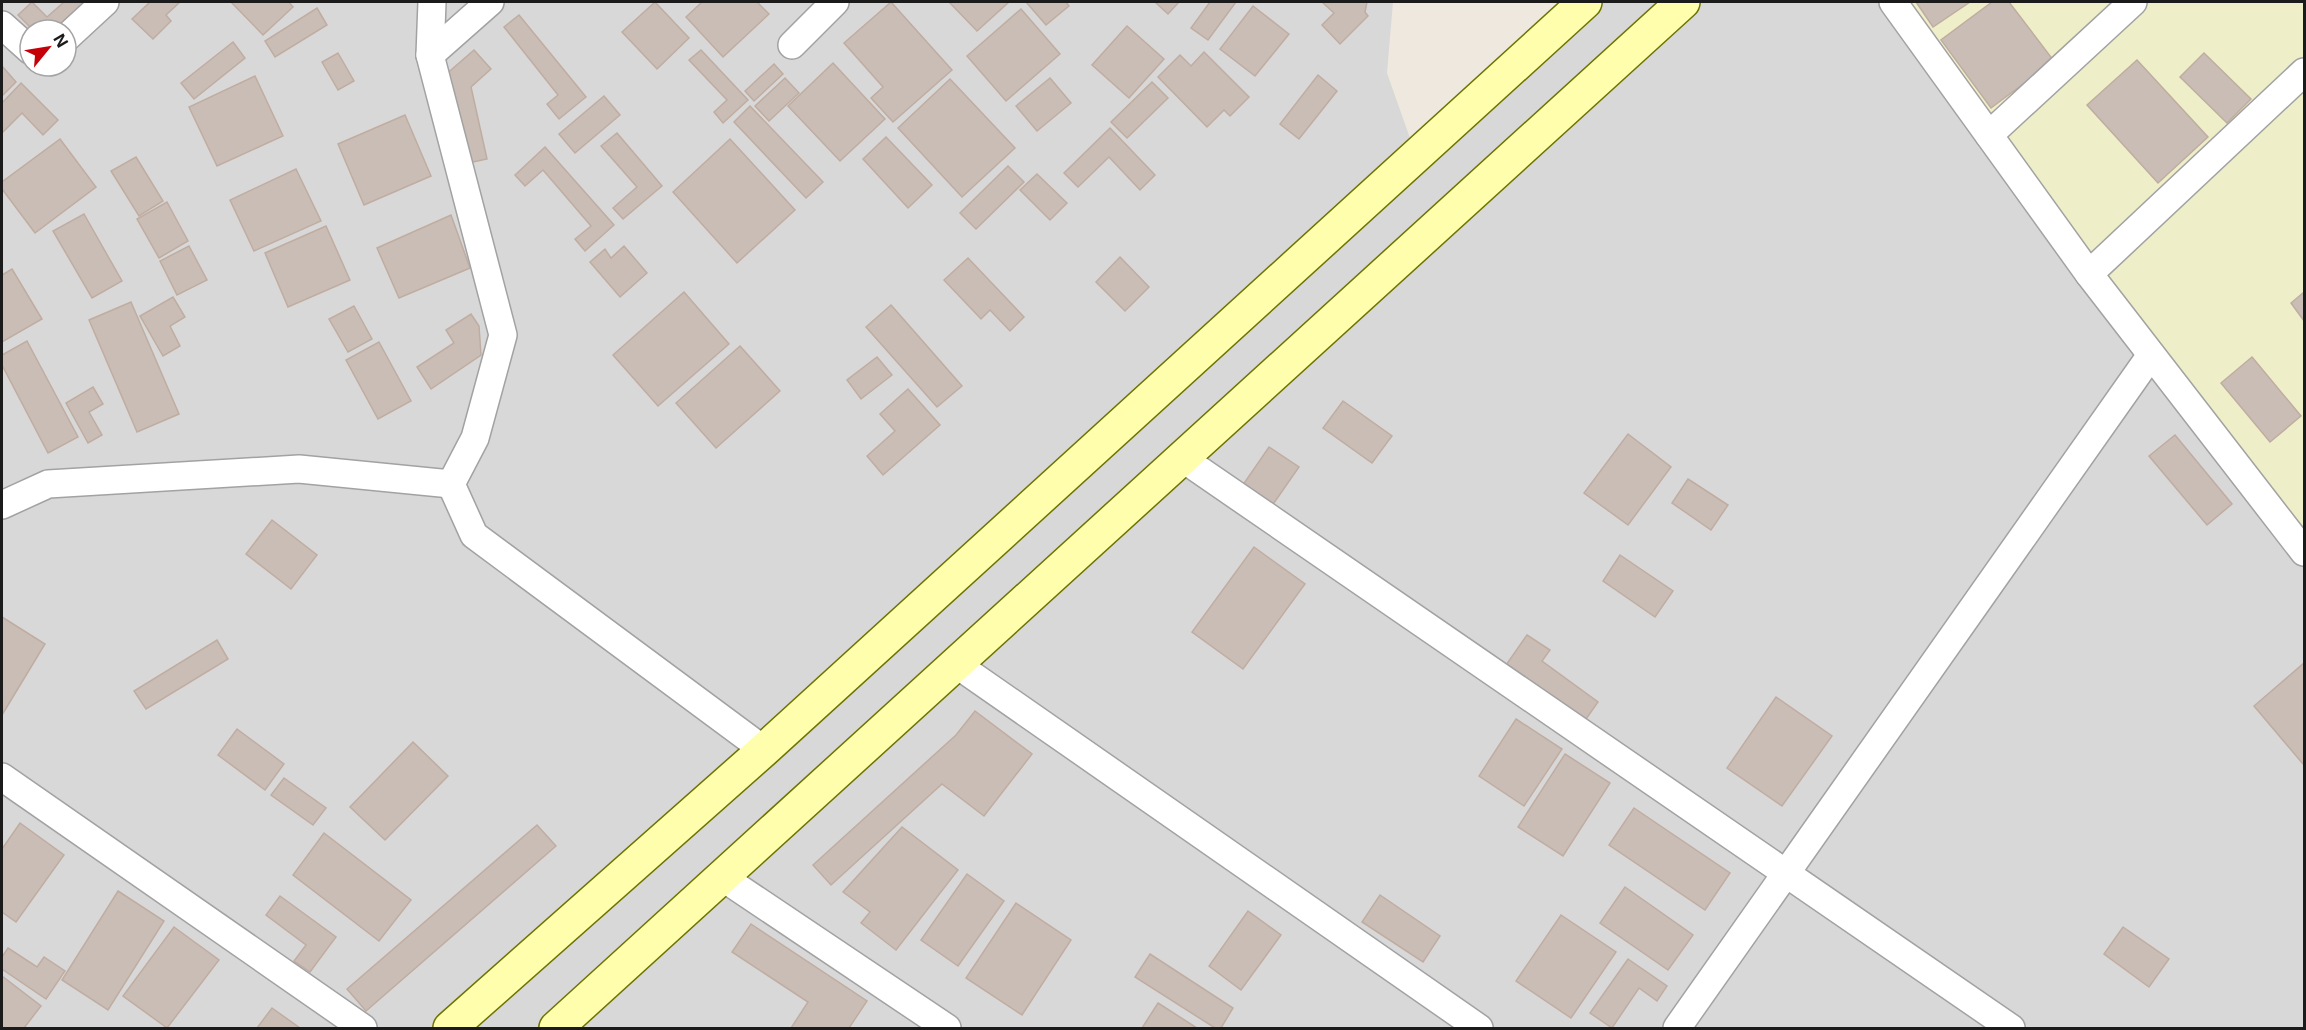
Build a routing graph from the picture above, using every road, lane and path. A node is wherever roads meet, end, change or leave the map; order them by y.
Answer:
1 (105, 2) edge
2 (432, 2) edge
3 (490, 2) edge
4 (836, 2) edge
5 (1585, 2) edge
6 (1683, 2) edge
7 (1893, 2) edge
8 (2133, 2) edge
9 (2, 25) edge
10 (78, 27) edge
11 (18, 39) edge
12 (792, 45) dead end
13 (430, 55) junction
14 (2304, 72) edge
15 (1989, 135) junction
16 (2089, 274) junction
17 (2151, 355) junction
18 (1182, 458) junction
19 (451, 484) junction
20 (2, 504) edge
21 (2300, 538) edge
22 (956, 664) junction
23 (764, 750) junction
24 (2, 777) edge
25 (1788, 874) junction
26 (722, 877) junction
27 (363, 1029) edge
28 (450, 1029) edge
29 (556, 1029) edge
30 (947, 1029) edge
31 (1479, 1029) edge
32 (1677, 1029) edge
33 (2011, 1029) edge

1 - 10 street
2 - 13 street
3 - 13 street
4 - 12 street
5 - 23 street
6 - 18 street
7 - 15 street
8 - 15 street
9 - 11 street
13 - 19 street
14 - 16 street
15 - 16 street
16 - 17 street
17 - 21 street
17 - 25 street
18 - 22 street
18 - 25 street
19 - 20 street
19 - 23 street
22 - 26 street
22 - 31 street
23 - 28 street
24 - 27 street
25 - 32 street
25 - 33 street
26 - 29 street
26 - 30 street

